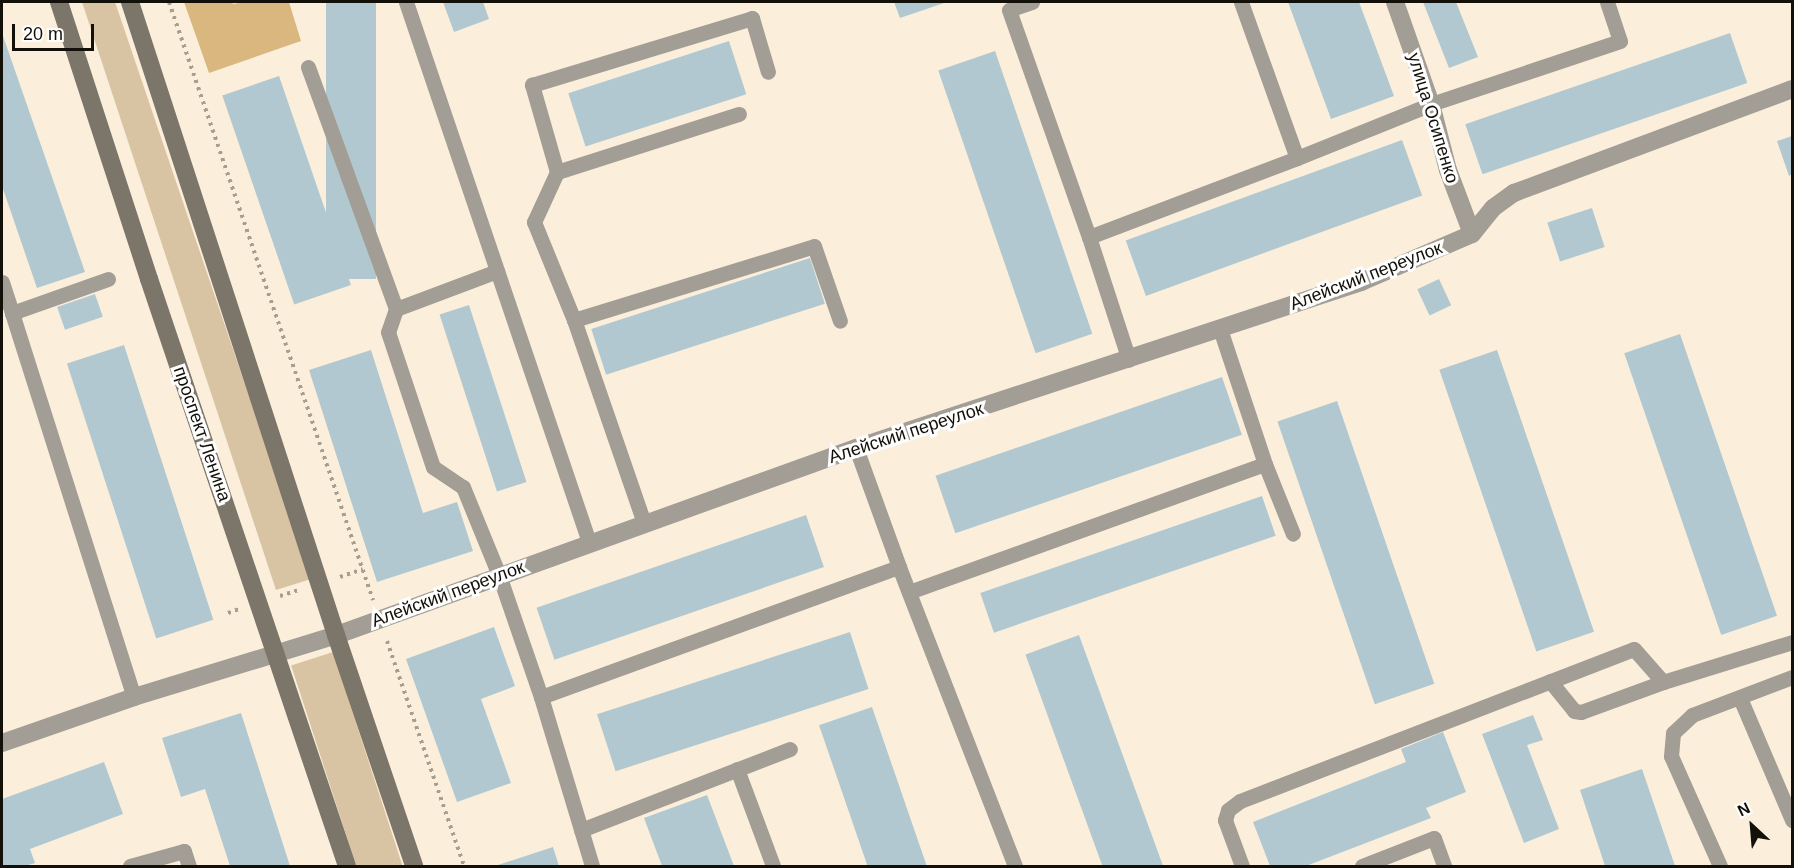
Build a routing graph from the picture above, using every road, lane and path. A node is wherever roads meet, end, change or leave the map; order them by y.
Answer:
1 (59, 2) edge
2 (130, 2) edge
3 (169, 2) edge
4 (406, 2) edge
5 (1032, 2) edge
6 (1241, 2) edge
7 (1395, 2) edge
8 (1607, 2) edge
9 (308, 67) dead end
10 (768, 72) dead end
11 (1792, 89) edge
12 (1431, 104) junction
13 (739, 114) dead end
14 (1297, 158) junction
15 (557, 172) junction
16 (1472, 234) junction
17 (1089, 237) junction
18 (497, 271) junction
19 (108, 279) dead end
20 (2, 282) edge
21 (396, 309) junction
22 (12, 313) junction
23 (574, 320) junction
24 (840, 321) dead end
25 (1220, 329) junction
26 (1129, 360) junction
27 (856, 448) junction
28 (1265, 464) junction
29 (644, 523) junction
30 (1293, 534) dead end
31 (589, 542) junction
32 (899, 567) junction
33 (499, 575) junction
34 (909, 592) junction
35 (380, 619) junction
36 (336, 635) junction
37 (1792, 642) edge
38 (277, 653) junction
39 (1792, 677) edge
40 (1550, 681) junction
41 (1664, 682) junction
42 (134, 697) junction
43 (541, 697) junction
44 (1740, 698) junction
45 (2, 743) edge
46 (790, 749) dead end
47 (737, 769) junction
48 (1792, 820) edge
49 (581, 830) junction
50 (130, 867) edge
51 (189, 867) edge
52 (347, 867) edge
53 (414, 867) edge
54 (464, 867) edge
55 (592, 867) edge
56 (773, 867) edge
57 (1015, 867) edge
58 (1242, 867) edge
59 (1362, 867) edge
60 (1444, 867) edge
61 (1720, 867) edge

1 - 38 main road, проспект Ленина
2 - 36 main road
3 - 35 path
4 - 18 lane
5 - 17 lane
6 - 14 lane
7 - 12 street, улица Осипенко
8 - 12 lane
9 - 21 lane
10 - 15 lane
11 - 16 street, Алейский переулок
12 - 14 lane
12 - 16 street, улица Осипенко
13 - 15 lane
14 - 17 lane
15 - 23 lane
16 - 25 street, Алейский переулок
17 - 26 lane
18 - 21 lane
18 - 31 lane
19 - 22 lane
20 - 22 lane
21 - 33 lane
22 - 42 lane
23 - 24 lane
23 - 29 lane
25 - 26 street, Алейский переулок
25 - 28 lane
26 - 27 street, Алейский переулок
27 - 29 street, Алейский переулок
27 - 32 lane
28 - 30 lane
28 - 34 lane
29 - 31 street, Алейский переулок
31 - 33 street, Алейский переулок
32 - 34 lane
32 - 43 lane
33 - 35 street, Алейский переулок
33 - 43 lane
34 - 57 lane
35 - 36 street, Алейский переулок
35 - 54 path
36 - 38 street, Алейский переулок
36 - 53 main road
37 - 41 lane
38 - 42 street, Алейский переулок
38 - 52 main road, проспект Ленина
39 - 44 lane
40 - 41 lane
40 - 41 lane
40 - 58 lane
42 - 45 street, Алейский переулок
43 - 49 lane
44 - 48 lane
44 - 61 lane
46 - 47 lane
47 - 49 lane
47 - 56 lane
49 - 55 lane
50 - 51 lane
59 - 60 lane

